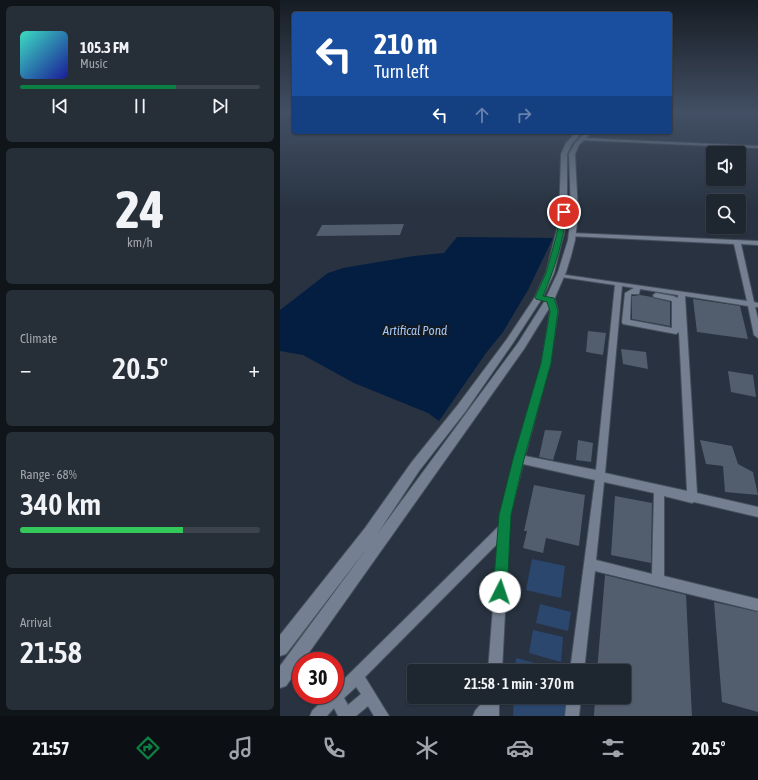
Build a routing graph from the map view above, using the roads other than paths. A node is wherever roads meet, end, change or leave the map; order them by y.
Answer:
1 (573, 145) edge
2 (576, 145) edge
3 (722, 145) edge
4 (758, 147) edge
5 (571, 235) junction
6 (737, 242) junction
7 (758, 243) edge
8 (561, 275) junction
9 (619, 284) junction
10 (637, 289) junction
11 (663, 293) junction
12 (681, 293) junction
13 (539, 297) junction
14 (551, 300) junction
15 (755, 304) edge
16 (758, 335) edge
17 (519, 459) junction
18 (600, 476) junction
19 (659, 490) junction
20 (692, 498) junction
21 (758, 512) edge
22 (504, 528) junction
23 (589, 564) junction
24 (658, 580) junction
25 (758, 604) edge
26 (280, 648) edge
27 (495, 664) edge
28 (578, 664) edge
29 (356, 676) junction
30 (280, 680) edge
31 (344, 689) edge
32 (370, 697) junction
33 (329, 704) edge
34 (340, 704) edge
35 (489, 704) edge
36 (493, 704) edge
37 (573, 704) edge
38 (317, 716) edge
39 (346, 716) edge
40 (382, 716) edge
41 (480, 716) edge
42 (492, 716) edge
43 (572, 716) edge

1 - 13 street
2 - 5 street
3 - 4 street
5 - 6 street
5 - 8 street
6 - 7 street
6 - 15 street
8 - 9 street
8 - 14 street
9 - 10 street
9 - 18 street
10 - 11 street
10 - 11 street
11 - 12 street
12 - 15 street
12 - 20 street
13 - 14 street
13 - 26 street
14 - 17 street
14 - 30 street
15 - 16 street
17 - 18 street
17 - 22 street
18 - 19 street
18 - 23 street
19 - 20 street
19 - 24 street
20 - 21 street
22 - 27 street
22 - 29 street
23 - 24 street
23 - 28 street
24 - 25 street
29 - 31 street
29 - 32 street
32 - 39 street
32 - 40 street
33 - 38 street
34 - 39 street
35 - 41 street
36 - 42 street
37 - 43 street

